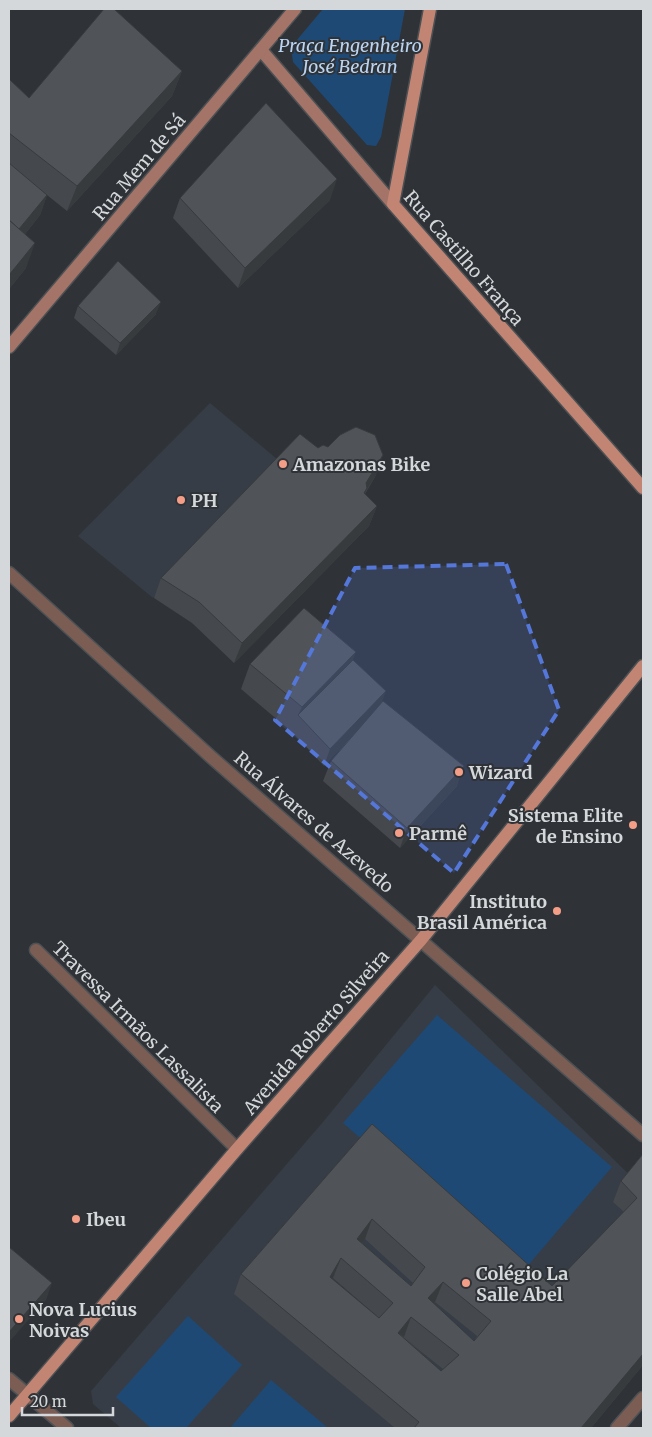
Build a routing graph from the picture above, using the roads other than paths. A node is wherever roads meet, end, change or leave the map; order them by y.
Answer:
1 (296, 9) edge
2 (430, 9) edge
3 (261, 50) junction
4 (393, 204) junction
5 (9, 347) edge
6 (643, 488) edge
7 (9, 573) edge
8 (643, 666) edge
9 (421, 940) junction
10 (36, 950) dead end
11 (643, 1136) edge
12 (237, 1149) junction
13 (9, 1379) edge
14 (26, 1396) junction
15 (643, 1398) edge
16 (9, 1416) edge
17 (67, 1428) edge
18 (617, 1428) edge

1 - 3 main road, Rua Mem de Sá
2 - 4 main road
3 - 4 main road, Rua Castilho França
3 - 5 main road, Rua Mem de Sá
4 - 6 main road, Rua Castilho França
7 - 9 street, Rua Álvares de Azevedo
8 - 9 main road, Avenida Roberto Silveira
9 - 11 street, Rua Álvares de Azevedo
9 - 12 main road, Avenida Roberto Silveira
10 - 12 street, Travessa Irmãos Lassalista
12 - 14 main road, Avenida Roberto Silveira
13 - 14 street
14 - 16 main road, Avenida Roberto Silveira
14 - 17 street
15 - 18 street

